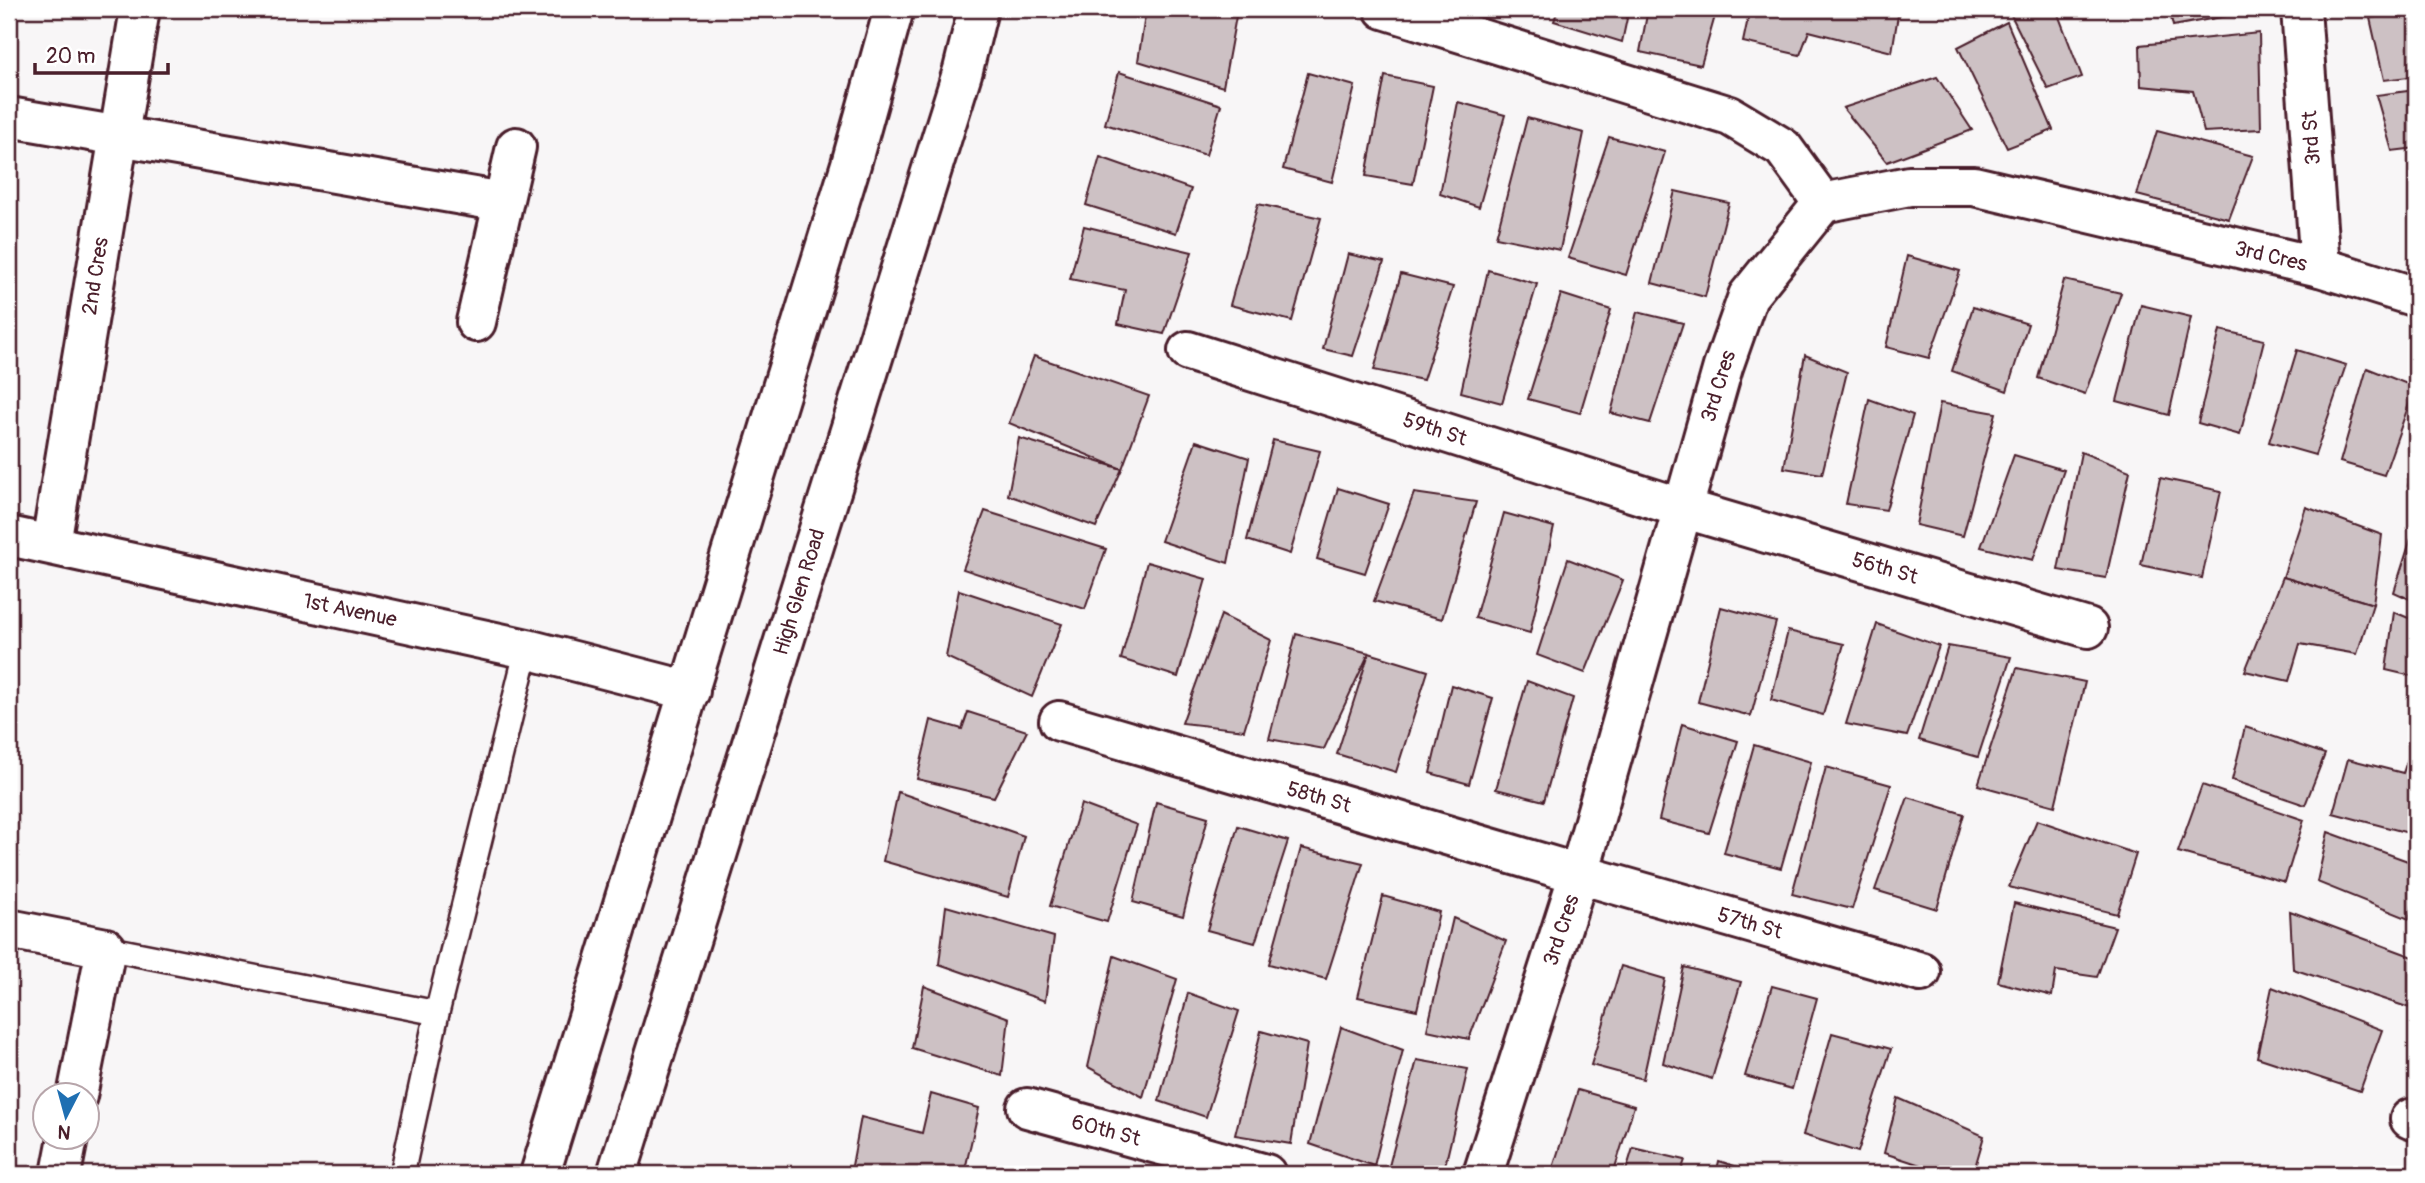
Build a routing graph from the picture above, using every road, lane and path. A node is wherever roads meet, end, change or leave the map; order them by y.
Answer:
1 (141, 9) edge
2 (894, 9) edge
3 (978, 9) edge
4 (1384, 9) edge
5 (2301, 9) edge
6 (9, 117) edge
7 (118, 136) junction
8 (516, 147) dead end
9 (503, 202) junction
10 (1823, 203) junction
11 (2320, 267) junction
12 (2416, 298) edge
13 (476, 322) dead end
14 (1188, 351) dead end
15 (1682, 508) junction
16 (9, 536) edge
17 (51, 544) junction
18 (2088, 628) dead end
19 (527, 649) junction
20 (690, 691) junction
21 (1059, 721) dead end
22 (1579, 874) junction
23 (9, 929) edge
24 (106, 947) junction
25 (1921, 972) dead end
26 (437, 1013) junction
27 (80, 1082) edge
28 (1027, 1108) dead end
29 (65, 1152) edge
30 (61, 1174) edge
31 (402, 1174) edge
32 (540, 1174) edge
33 (617, 1174) edge
34 (1265, 1174) edge
35 (1483, 1174) edge

1 - 7 street, 2nd Cres
2 - 20 street
3 - 33 street, High Glen Road
4 - 10 street
5 - 11 street, 3rd St
6 - 7 street
7 - 9 street
7 - 17 street, 2nd Cres
8 - 9 street
9 - 13 street
10 - 11 street, 3rd Cres
10 - 15 street, 3rd Cres
11 - 12 street, 3rd Cres
14 - 15 street, 59th St
15 - 18 street, 56th St
15 - 22 street, 3rd Cres
16 - 17 street, 1st Avenue
17 - 19 street, 1st Avenue
19 - 20 street, 1st Avenue
19 - 26 lane
20 - 32 street
21 - 22 street, 58th St
22 - 25 street, 57th St
22 - 35 street, 3rd Cres
23 - 24 street
24 - 26 lane
24 - 27 street
26 - 31 lane
28 - 34 street, 60th St
29 - 30 street

